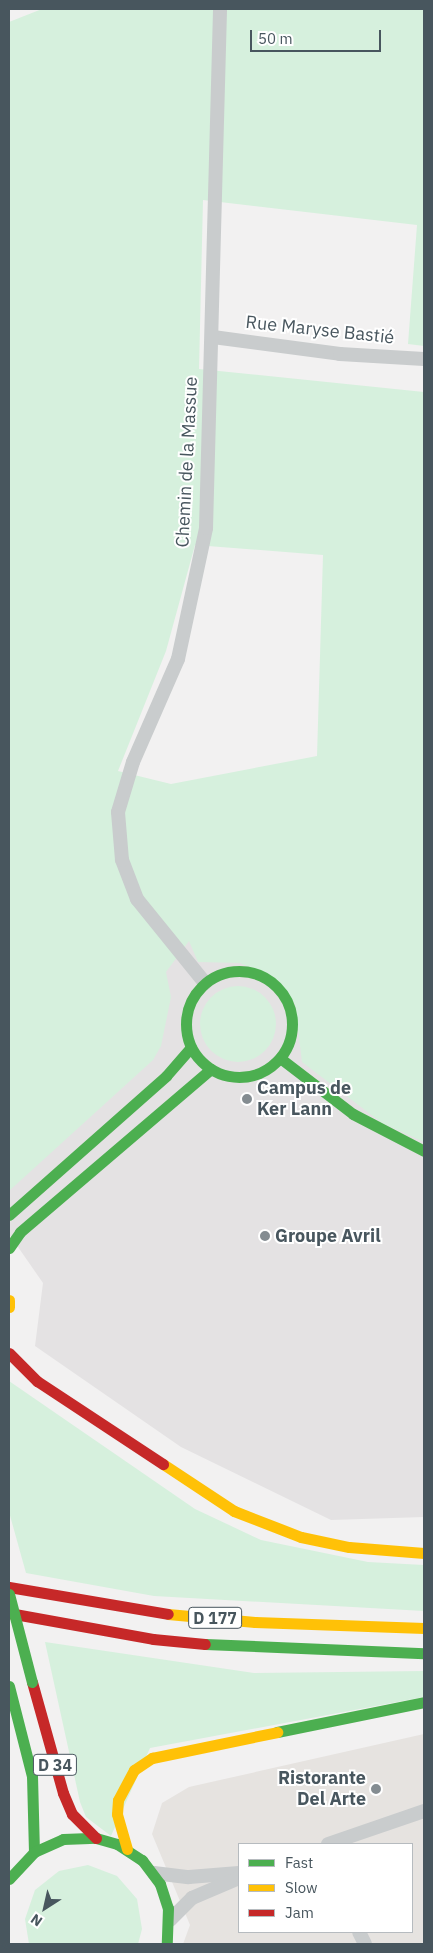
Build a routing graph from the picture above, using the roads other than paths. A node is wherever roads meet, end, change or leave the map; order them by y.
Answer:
1 (220, 9) edge
2 (213, 337) junction
3 (424, 359) edge
4 (205, 983) junction
5 (192, 1047) junction
6 (280, 1058) junction
7 (211, 1069) junction
8 (424, 1151) edge
9 (9, 1215) edge
10 (9, 1248) edge
11 (9, 1300) edge
12 (9, 1307) edge
13 (9, 1352) edge
14 (424, 1553) edge
15 (9, 1587) edge
16 (9, 1594) edge
17 (9, 1614) edge
18 (424, 1628) edge
19 (424, 1653) edge
20 (9, 1686) edge
21 (424, 1702) edge
22 (424, 1811) edge
23 (96, 1838) junction
24 (334, 1843) edge
25 (127, 1849) junction
26 (34, 1852) junction
27 (154, 1873) junction
28 (238, 1873) edge
29 (238, 1878) edge
30 (9, 1879) edge
31 (170, 1920) junction
32 (360, 1933) edge
33 (167, 1944) edge
34 (366, 1944) edge

1 - 2 street, Chemin de la Massue
2 - 3 street, Rue Maryse Bastié
2 - 4 street, Chemin de la Massue
4 - 5 main road
4 - 6 main road
5 - 7 main road
5 - 9 main road
6 - 7 main road
6 - 8 main road
7 - 10 main road
11 - 12 main road
13 - 14 main road
15 - 18 main road, D 177
16 - 23 main road, D 34, bridge
17 - 19 main road, D 177
20 - 26 main road, D 34
21 - 25 main road
22 - 24 street
23 - 25 main road
23 - 26 main road
25 - 27 main road
26 - 30 main road
27 - 28 street
27 - 31 main road
29 - 31 street
31 - 33 main road
32 - 34 street

